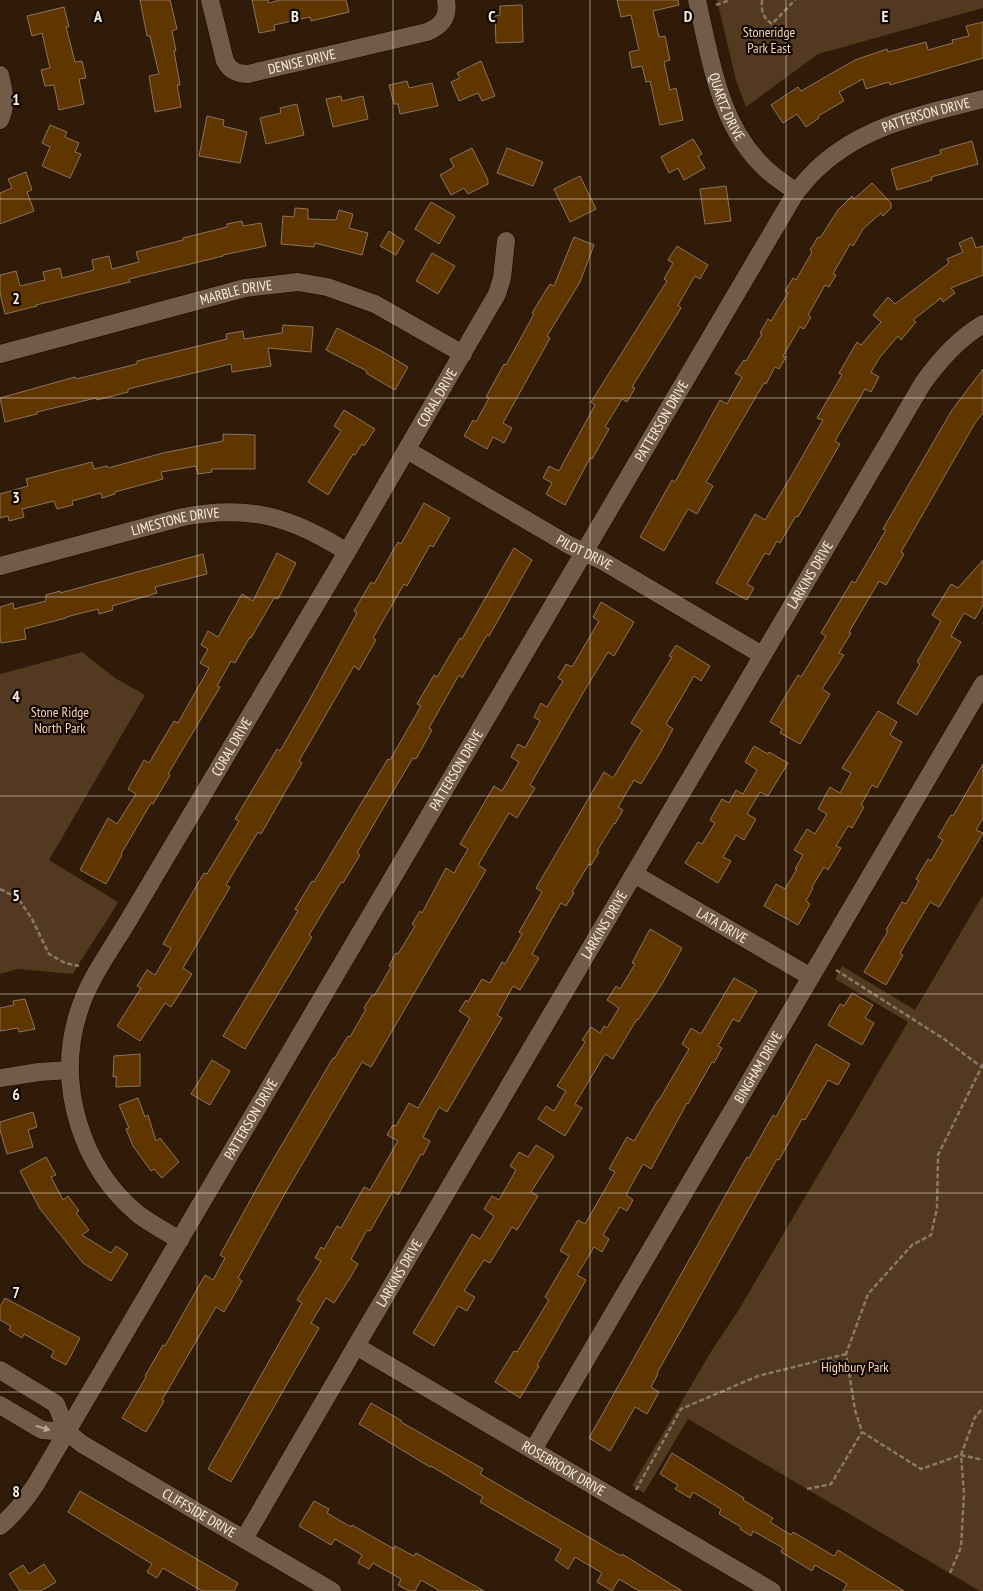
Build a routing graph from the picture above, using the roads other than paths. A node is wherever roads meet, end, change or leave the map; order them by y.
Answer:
1 (210, 0) edge
2 (446, 0) edge
3 (697, 0) edge
4 (0, 75) edge
5 (983, 99) edge
6 (0, 120) edge
7 (796, 192) junction
8 (506, 241) dead end
9 (983, 324) edge
10 (0, 354) edge
11 (463, 354) junction
12 (406, 450) junction
13 (347, 552) junction
14 (585, 552) junction
15 (0, 566) edge
16 (762, 655) junction
17 (983, 684) edge
18 (634, 874) junction
19 (811, 977) junction
20 (70, 1070) junction
21 (0, 1078) edge
22 (180, 1240) junction
23 (356, 1346) junction
24 (0, 1370) edge
25 (0, 1405) edge
26 (67, 1432) junction
27 (533, 1450) junction
28 (0, 1526) edge
29 (244, 1539) junction
30 (332, 1591) edge
31 (772, 1591) edge

1 - 2 street, DENISE DRIVE
3 - 7 street, QUARTZ DRIVE
4 - 6 street
5 - 7 street, PATTERSON DRIVE
7 - 14 street, PATTERSON DRIVE
8 - 11 street, CORAL DRIVE
9 - 16 street, LARKINS DRIVE
10 - 11 street, MARBLE DRIVE
11 - 12 street, CORAL DRIVE
12 - 13 street, CORAL DRIVE
12 - 14 street, PILOT DRIVE
13 - 15 street, LIMESTONE DRIVE
13 - 20 street, CORAL DRIVE
14 - 16 street, PILOT DRIVE
14 - 22 street, PATTERSON DRIVE
16 - 18 street, LARKINS DRIVE
17 - 19 street, BINGHAM DRIVE
18 - 19 street, LATA DRIVE
18 - 23 street, LARKINS DRIVE
19 - 27 street, BINGHAM DRIVE
20 - 21 street
20 - 22 street, CORAL DRIVE
22 - 26 street, PATTERSON DRIVE
23 - 27 street, ROSEBROOK DRIVE
23 - 29 street, LARKINS DRIVE
24 - 26 street
25 -> 26 street
26 - 28 street, PATTERSON DRIVE
26 - 29 street, CLIFFSIDE DRIVE
27 - 31 street, ROSEBROOK DRIVE
29 - 30 street, CLIFFSIDE DRIVE

